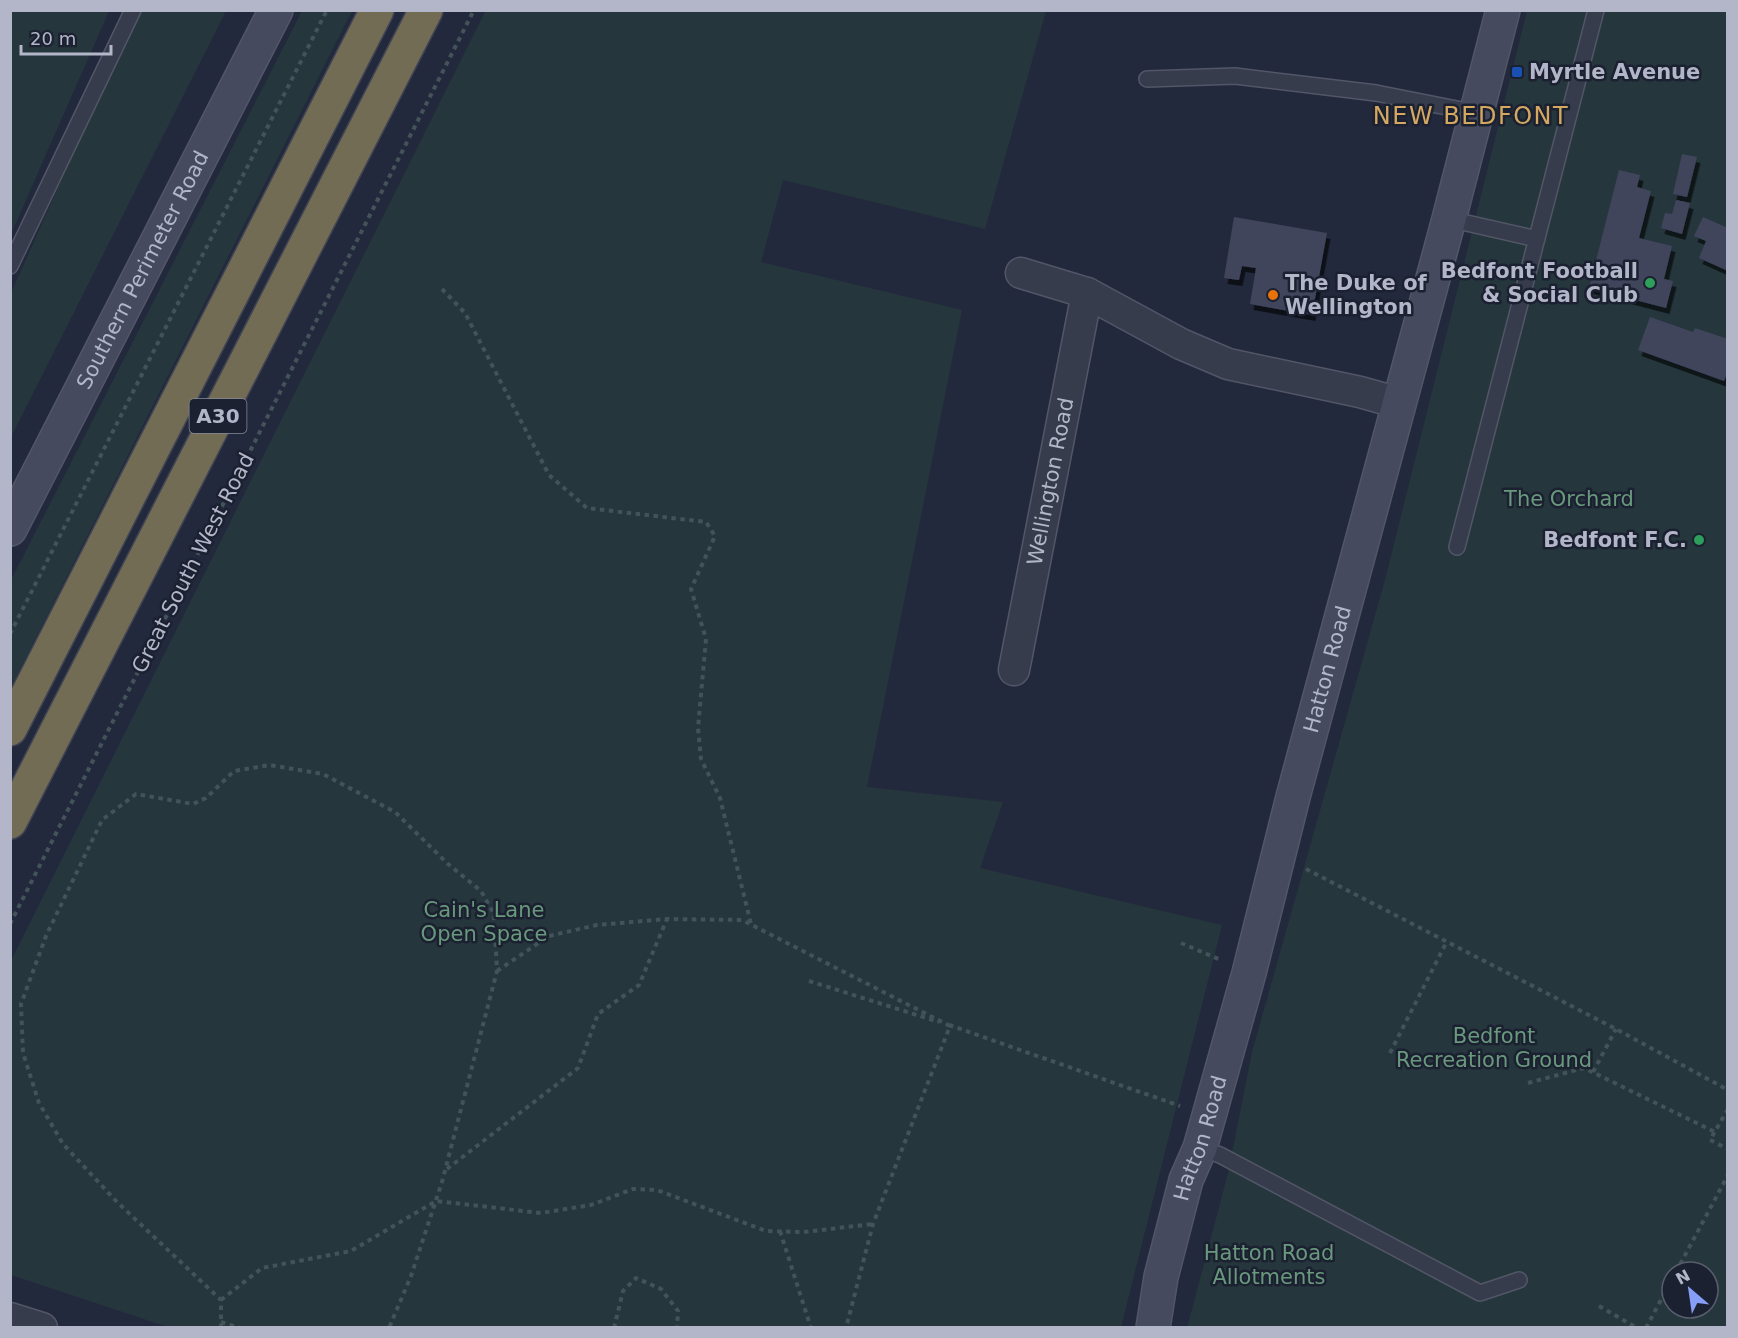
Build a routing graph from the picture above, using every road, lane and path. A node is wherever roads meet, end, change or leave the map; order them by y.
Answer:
1 (133, 10) edge
2 (276, 10) edge
3 (327, 10) edge
4 (377, 10) edge
5 (426, 10) edge
6 (474, 10) edge
7 (1503, 10) edge
8 (1596, 10) edge
9 (1147, 79) dead end
10 (1477, 113) junction
11 (1449, 219) junction
12 (1537, 239) junction
13 (10, 266) edge
14 (1021, 273) dead end
15 (441, 289) dead end
16 (1087, 293) junction
17 (1399, 404) junction
18 (10, 529) edge
19 (1457, 547) dead end
20 (10, 634) edge
21 (1014, 670) dead end
22 (10, 729) edge
23 (10, 822) edge
24 (1278, 856) junction
25 (668, 919) junction
26 (10, 924) edge
27 (751, 925) junction
28 (1181, 943) dead end
29 (1446, 943) junction
30 (497, 971) junction
31 (1249, 973) junction
32 (808, 981) dead end
33 (950, 1026) junction
34 (1616, 1029) junction
35 (1390, 1053) dead end
36 (1593, 1072) junction
37 (1528, 1083) dead end
38 (1728, 1090) edge
39 (1728, 1109) edge
40 (1209, 1116) junction
41 (1714, 1132) junction
42 (1200, 1148) junction
43 (1728, 1149) edge
44 (446, 1169) junction
45 (1728, 1175) edge
46 (436, 1202) junction
47 (873, 1224) junction
48 (780, 1231) junction
49 (1682, 1260) edge
50 (1519, 1280) dead end
51 (221, 1300) junction
52 (1660, 1302) edge
53 (1599, 1306) dead end
54 (10, 1318) edge
55 (221, 1325) edge
56 (1153, 1327) edge
57 (42, 1328) edge
58 (240, 1328) edge
59 (388, 1328) edge
60 (614, 1328) edge
61 (677, 1328) edge
62 (811, 1328) edge
63 (846, 1328) edge
64 (1637, 1328) edge
65 (1646, 1328) edge

1 - 13 lane
2 - 18 street, Southern Perimeter Road
3 - 20 path
4 - 22 highway, A30
5 - 23 highway, A30
6 - 26 path, Great South West Road
7 - 10 street, Hatton Road
8 - 12 lane
9 - 10 lane
10 - 11 street, Hatton Road
11 - 12 lane
11 - 17 street, Hatton Road
12 - 19 lane
14 - 16 street
15 - 27 path
16 - 17 street
16 - 21 street, Wellington Road
17 - 24 street, Hatton Road
24 - 29 path
24 - 31 street, Hatton Road
25 - 27 path
25 - 30 path
25 - 44 path
27 - 33 path
28 - 31 path
29 - 34 path
29 - 35 path
30 - 44 path
30 - 51 path
31 - 40 street, Hatton Road
32 - 33 path
33 - 40 path
33 - 47 path
34 - 36 path
34 - 38 path
36 - 37 path
36 - 41 path
39 - 41 path
40 - 42 street, Hatton Road
41 - 43 path
42 - 50 lane
42 - 56 street, Hatton Road
44 - 46 path
45 - 49 path
46 - 48 path
46 - 51 path
46 - 59 path
47 - 48 path
47 - 63 path
48 - 62 path
51 - 55 path
52 - 65 path
53 - 64 path
54 - 57 street
55 - 58 path
60 - 61 path

